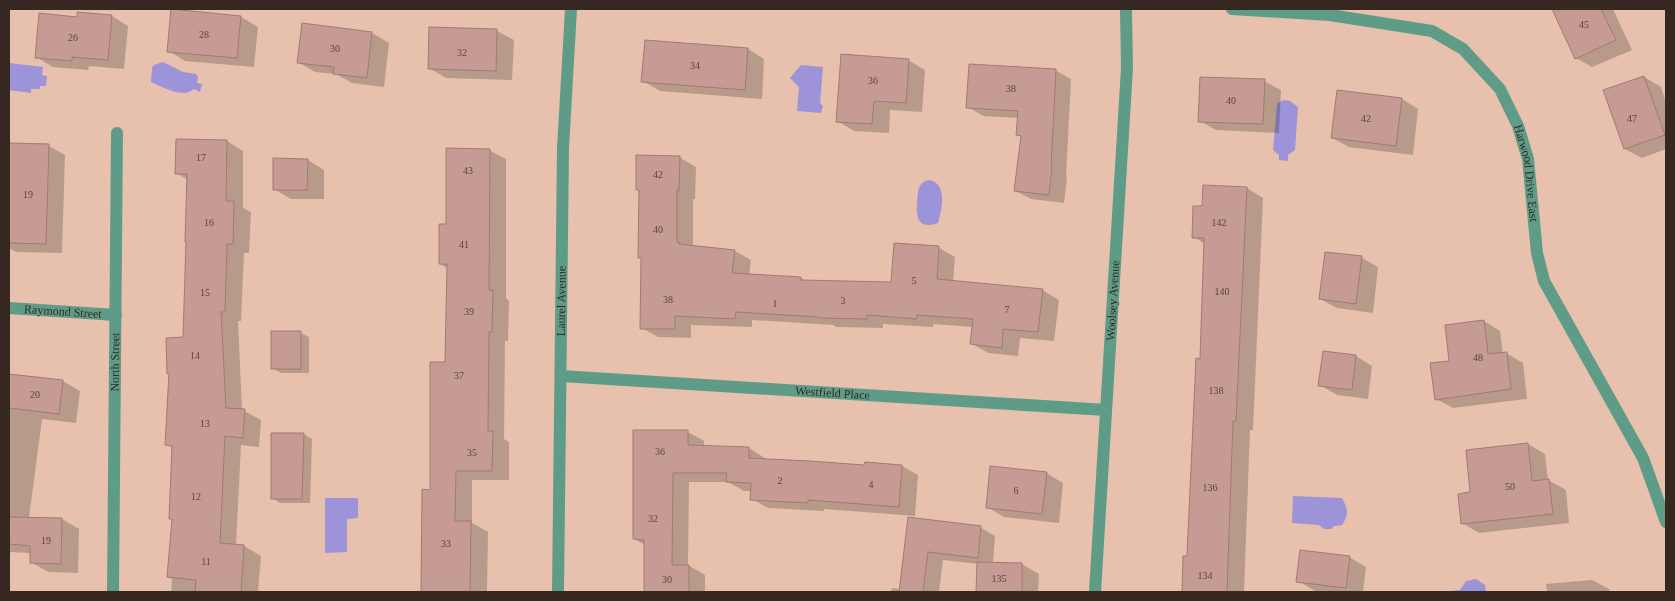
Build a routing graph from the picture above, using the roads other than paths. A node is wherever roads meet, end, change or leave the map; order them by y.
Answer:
1 (571, 9) edge
2 (1126, 9) edge
3 (1232, 9) edge
4 (117, 133) dead end
5 (9, 308) edge
6 (116, 315) junction
7 (561, 376) junction
8 (1106, 410) junction
9 (1666, 522) edge
10 (113, 592) edge
11 (558, 592) edge
12 (1095, 592) edge

1 - 7 street, Laurel Avenue
2 - 8 street, Woolsey Avenue
3 - 9 street, Harwood Drive East
4 - 6 street, North Street
5 - 6 street, Raymond Street
6 - 10 street, North Street
7 - 8 street, Westfield Place
7 - 11 street, Laurel Avenue
8 - 12 street, Woolsey Avenue

